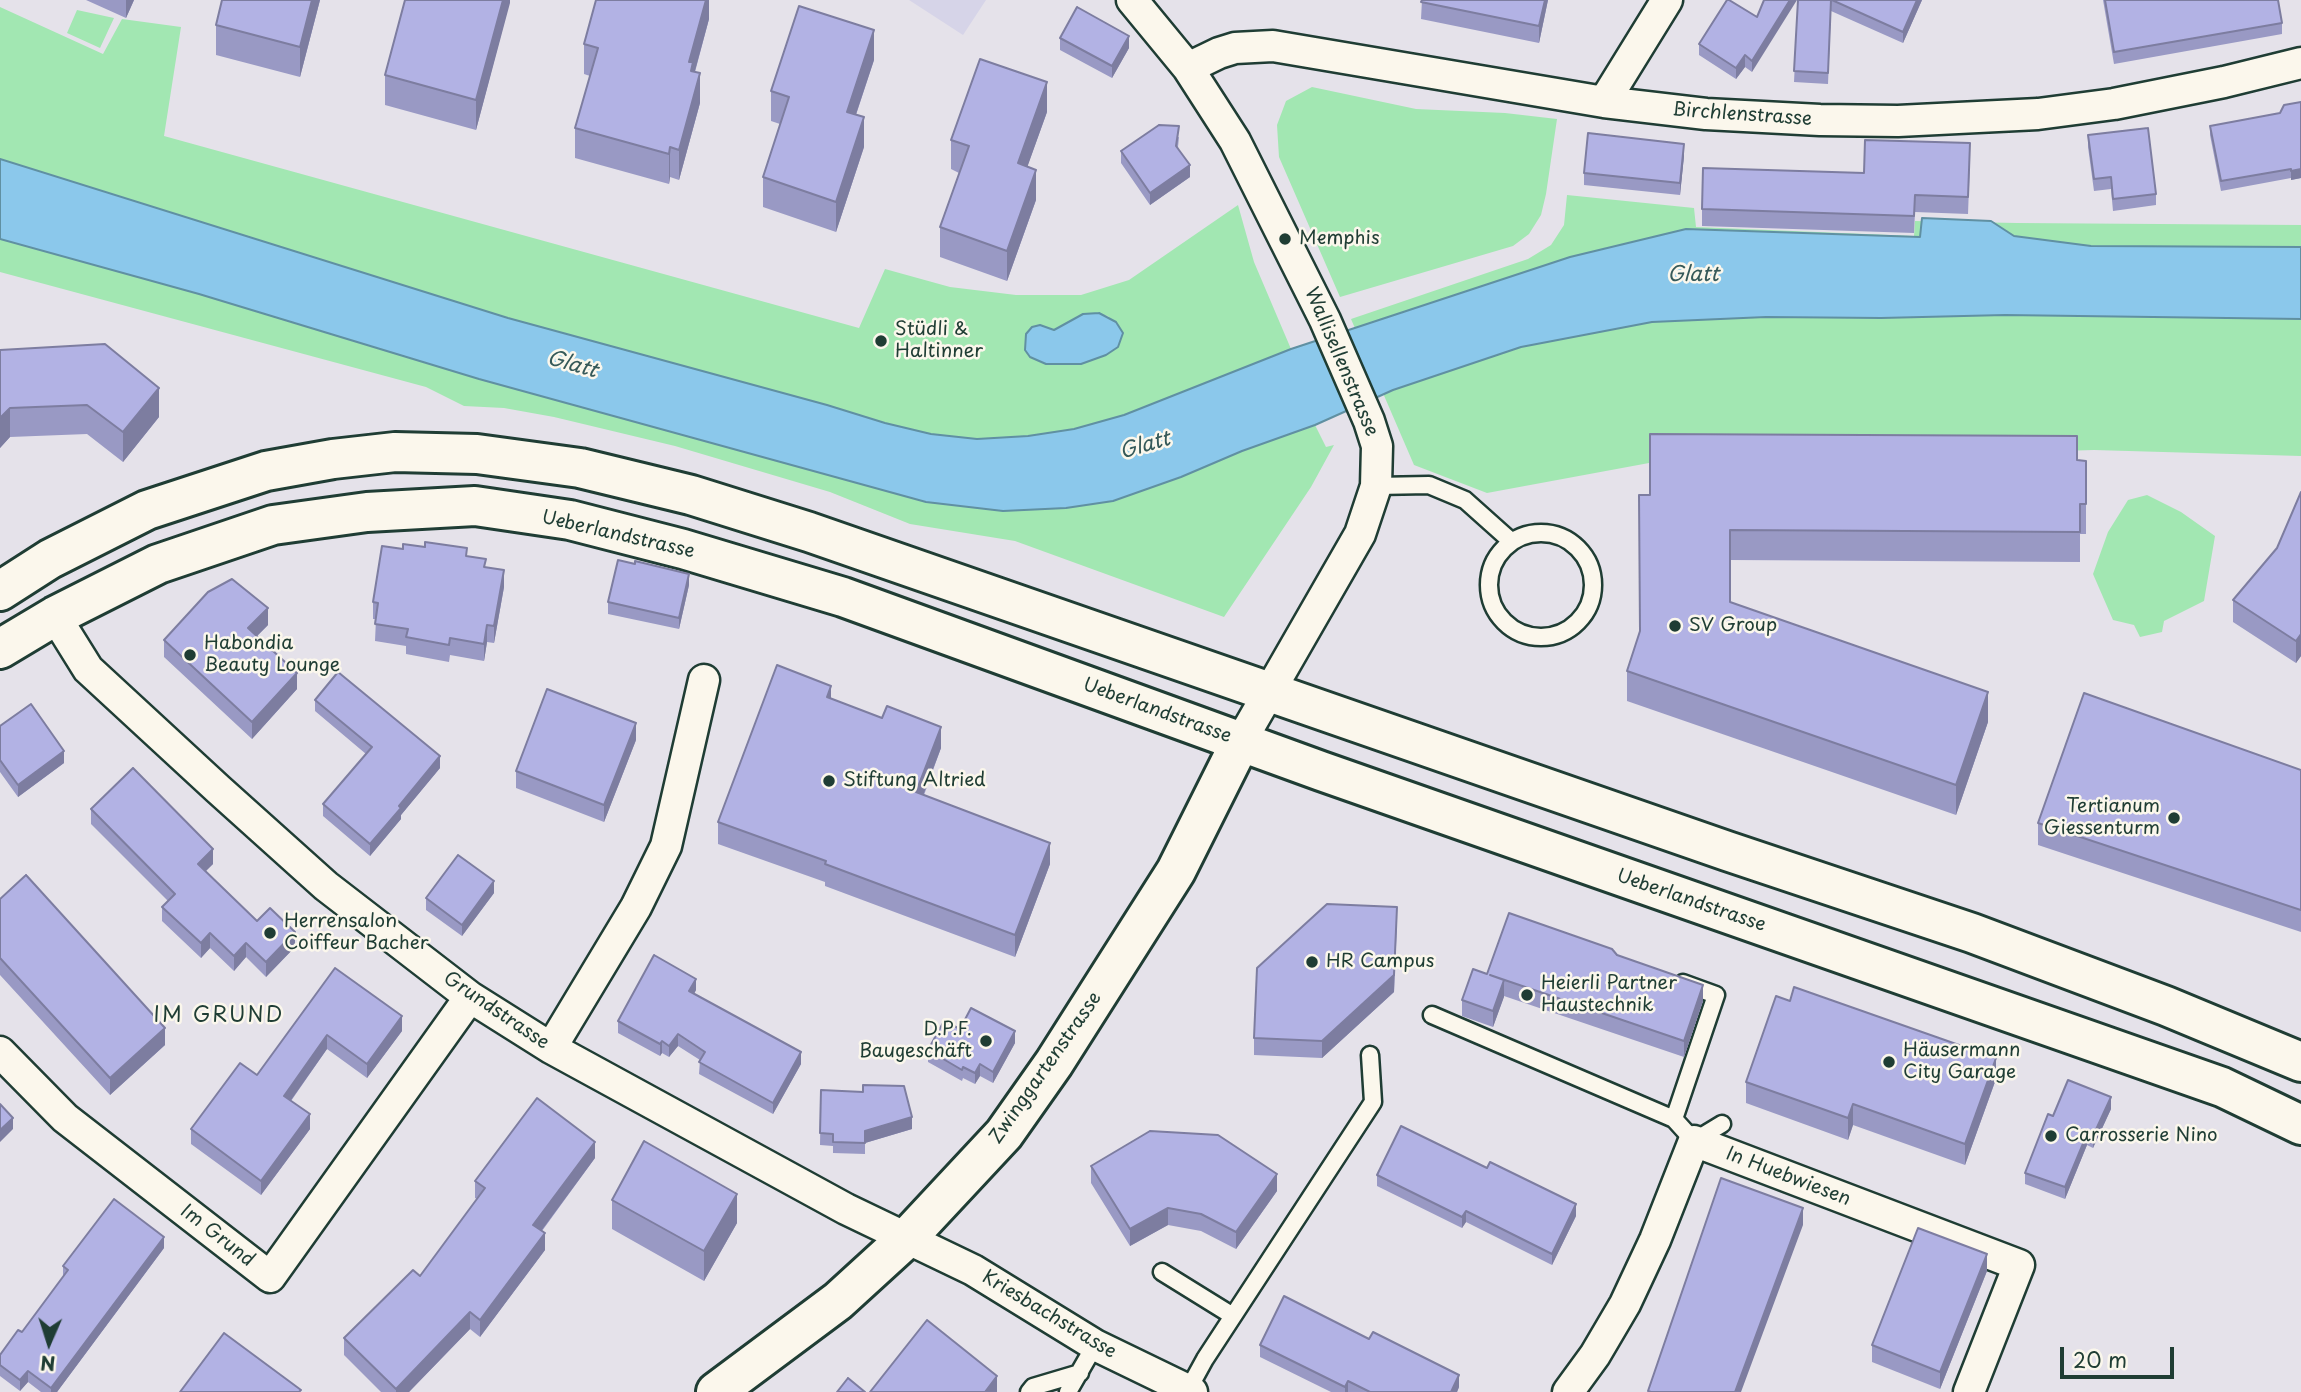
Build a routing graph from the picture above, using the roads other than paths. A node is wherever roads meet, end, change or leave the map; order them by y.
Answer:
1 (1132, 0) edge
2 (1667, 0) edge
3 (2301, 63) edge
4 (1188, 68) junction
5 (1604, 102) junction
6 (1376, 486) junction
7 (1512, 542) junction
8 (0, 591) edge
9 (55, 616) junction
10 (0, 649) edge
11 (704, 680) dead end
12 (1269, 692) junction
13 (1241, 741) junction
14 (1669, 978) edge
15 (470, 997) junction
16 (1432, 1015) dead end
17 (551, 1048) junction
18 (0, 1052) edge
19 (1370, 1055) dead end
20 (2301, 1062) edge
21 (1674, 1119) junction
22 (1722, 1124) dead end
23 (2301, 1125) edge
24 (1694, 1141) junction
25 (906, 1238) junction
26 (1162, 1272) dead end
27 (1233, 1316) junction
28 (1095, 1345) junction
29 (1080, 1373) junction
30 (1179, 1389) edge
31 (716, 1392) edge
32 (1029, 1392) edge
33 (1068, 1392) edge
34 (1568, 1392) edge
35 (1969, 1392) edge

1 - 4 street, Wallisellenstrasse
2 - 5 street
3 - 5 street, Birchlenstrasse
4 - 5 street, Birchlenstrasse
4 - 6 street, Wallisellenstrasse
6 - 7 lane
6 - 12 street, Wallisellenstrasse
7 - 7 lane
8 - 12 main road
9 - 10 main road, Ueberlandstrasse
9 - 13 main road, Ueberlandstrasse
9 - 15 street, Grundstrasse
11 - 17 street
12 - 13 street, Wallisellenstrasse
12 - 20 main road
13 - 23 main road, Ueberlandstrasse
13 - 25 main road, Zwinggartenstrasse
14 - 21 lane
15 - 17 street, Grundstrasse
15 - 18 street, Im Grund
16 - 21 lane
17 - 25 street, Grundstrasse
19 - 27 lane
21 - 24 lane
22 - 24 lane
24 - 34 street
24 - 35 street, In Huebwiesen
25 - 28 street, Kriesbachstrasse
25 - 31 main road, Zwinggartenstrasse
26 - 27 lane
27 - 30 lane
28 - 29 lane
28 - 30 street, Kriesbachstrasse
29 - 32 lane
29 - 33 lane

